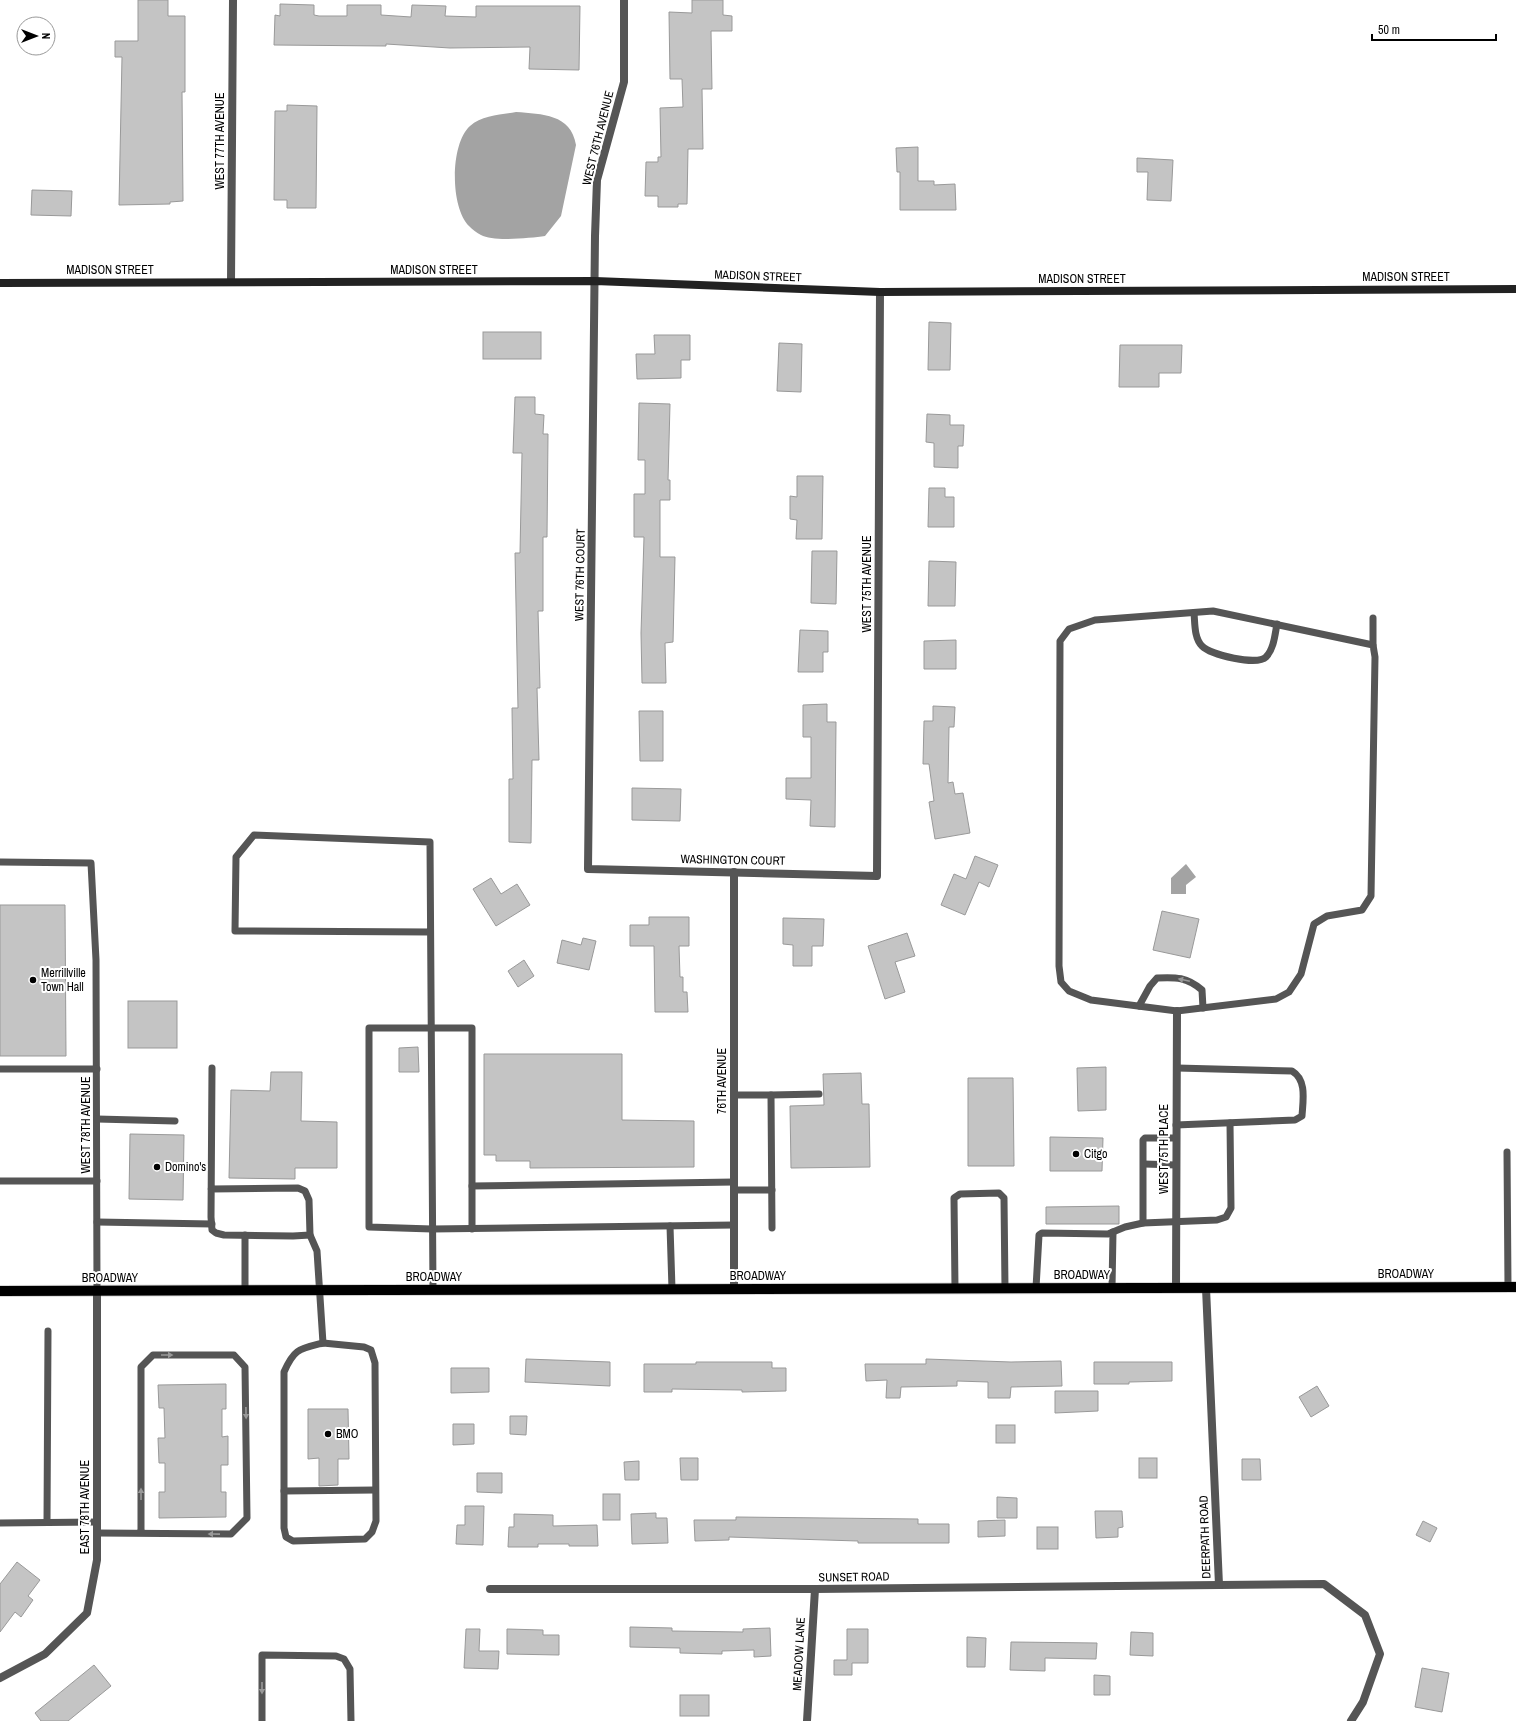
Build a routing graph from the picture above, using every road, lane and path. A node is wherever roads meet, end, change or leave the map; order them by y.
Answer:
1 (233, 0) edge
2 (624, 0) edge
3 (595, 281) junction
4 (231, 282) junction
5 (0, 283) edge
6 (1516, 289) edge
7 (880, 292) junction
8 (1194, 613) junction
9 (1373, 618) dead end
10 (1277, 624) junction
11 (1373, 645) junction
12 (0, 862) edge
13 (588, 869) joint
14 (734, 872) junction
15 (878, 876) joint
16 (430, 932) junction
17 (1139, 1006) junction
18 (1203, 1008) junction
19 (1177, 1011) junction
20 (431, 1027) junction
21 (212, 1068) dead end
22 (1177, 1068) junction
23 (0, 1069) edge
24 (97, 1069) junction
25 (819, 1094) dead end
26 (734, 1095) junction
27 (771, 1095) junction
28 (97, 1119) junction
29 (175, 1121) dead end
30 (1230, 1123) junction
31 (1176, 1125) junction
32 (1176, 1138) junction
33 (1507, 1152) dead end
34 (1144, 1164) junction
35 (1176, 1165) junction
36 (0, 1181) edge
37 (97, 1181) junction
38 (472, 1186) junction
39 (734, 1186) junction
40 (211, 1189) junction
41 (772, 1190) junction
42 (1176, 1220) junction
43 (97, 1222) junction
44 (1143, 1223) junction
45 (212, 1224) junction
46 (734, 1225) junction
47 (670, 1226) junction
48 (772, 1228) dead end
49 (432, 1229) junction
50 (472, 1229) junction
51 (1113, 1232) junction
52 (245, 1235) junction
53 (310, 1235) junction
54 (1512, 1287) edge
55 (956, 1288) junction
56 (1005, 1288) junction
57 (1036, 1288) junction
58 (1112, 1288) junction
59 (1176, 1288) junction
60 (1206, 1288) junction
61 (672, 1289) junction
62 (734, 1289) junction
63 (319, 1290) junction
64 (433, 1290) junction
65 (0, 1291) edge
66 (97, 1291) junction
67 (245, 1291) junction
68 (48, 1331) dead end
69 (323, 1343) junction
70 (375, 1490) junction
71 (284, 1491) junction
72 (47, 1522) junction
73 (97, 1522) junction
74 (0, 1523) edge
75 (97, 1533) junction
76 (141, 1533) junction
77 (1219, 1585) junction
78 (490, 1589) dead end
79 (815, 1589) junction
80 (0, 1678) edge
81 (262, 1721) edge
82 (352, 1721) edge
83 (807, 1721) edge
84 (1351, 1721) edge

1 - 4 street, WEST 77TH AVENUE
2 - 3 street, WEST 76TH AVENUE
3 - 4 street, MADISON STREET
3 - 7 street, MADISON STREET
3 - 13 street, WEST 76TH COURT
4 - 5 street, MADISON STREET
6 - 7 street, MADISON STREET
7 - 15 street, WEST 75TH AVENUE
8 - 10 lane
8 - 10 lane
8 - 17 lane
9 - 11 lane
10 - 11 lane
11 - 18 lane
12 - 24 lane, WEST 78TH AVENUE
13 - 14 street, WASHINGTON COURT
14 - 15 street, WASHINGTON COURT
14 - 26 street, 76TH AVENUE
16 - 16 lane
16 - 20 lane
18 -> 17 lane
17 - 19 lane
18 - 19 lane
19 - 22 street, WEST 75TH PLACE
20 - 38 lane
20 - 49 lane
20 - 49 lane
21 - 40 lane
22 - 30 lane
22 - 31 street, WEST 75TH PLACE
23 - 24 lane
24 - 28 lane, WEST 78TH AVENUE
25 - 27 lane
26 - 27 lane
26 - 39 street, 76TH AVENUE
27 - 41 lane
28 - 29 lane
28 - 37 lane, WEST 78TH AVENUE
30 - 31 lane
30 - 42 lane
31 - 32 street, WEST 75TH PLACE
32 - 34 lane
32 - 35 street, WEST 75TH PLACE
33 - 54 lane
34 - 35 lane
34 - 44 lane
35 - 42 street, WEST 75TH PLACE
36 - 37 lane
37 - 43 lane, WEST 78TH AVENUE
38 - 39 lane
38 - 50 lane
39 - 41 lane
39 - 46 street, 76TH AVENUE
40 - 45 lane
40 - 53 lane
41 - 48 lane
42 - 44 lane
42 - 59 street, WEST 75TH PLACE
43 - 45 lane
43 - 66 lane, WEST 78TH AVENUE
44 - 51 lane
45 - 52 lane
46 - 47 lane
46 - 62 street, 76TH AVENUE
47 - 50 lane
47 - 61 lane
49 - 50 lane
49 - 64 lane
51 - 57 lane
51 - 58 lane
52 - 53 lane
52 - 67 lane
53 - 63 lane
54 - 60 main road, BROADWAY
55 - 56 main road, BROADWAY
55 - 56 lane
55 - 62 main road, BROADWAY
56 - 57 main road, BROADWAY
57 - 58 main road, BROADWAY
58 - 59 main road, BROADWAY
59 - 60 main road, BROADWAY
60 - 77 street, DEERPATH ROAD
61 - 62 main road, BROADWAY
61 - 64 main road, BROADWAY
63 - 64 main road, BROADWAY
63 - 67 main road, BROADWAY
63 - 69 lane
65 - 66 main road, BROADWAY
66 - 67 main road, BROADWAY
66 - 73 street, EAST 78TH AVENUE
68 - 72 lane
69 - 70 lane
69 - 71 lane
70 - 71 lane
70 - 71 lane
72 - 73 lane
72 - 74 lane
73 - 75 street, EAST 78TH AVENUE
75 - 76 lane
75 - 80 street, EAST 78TH AVENUE
76 -> 76 lane
77 - 79 street, SUNSET ROAD
77 - 84 street, DEERPATH ROAD
78 - 79 street, SUNSET ROAD
79 - 83 street, MEADOW LANE
82 -> 81 lane

